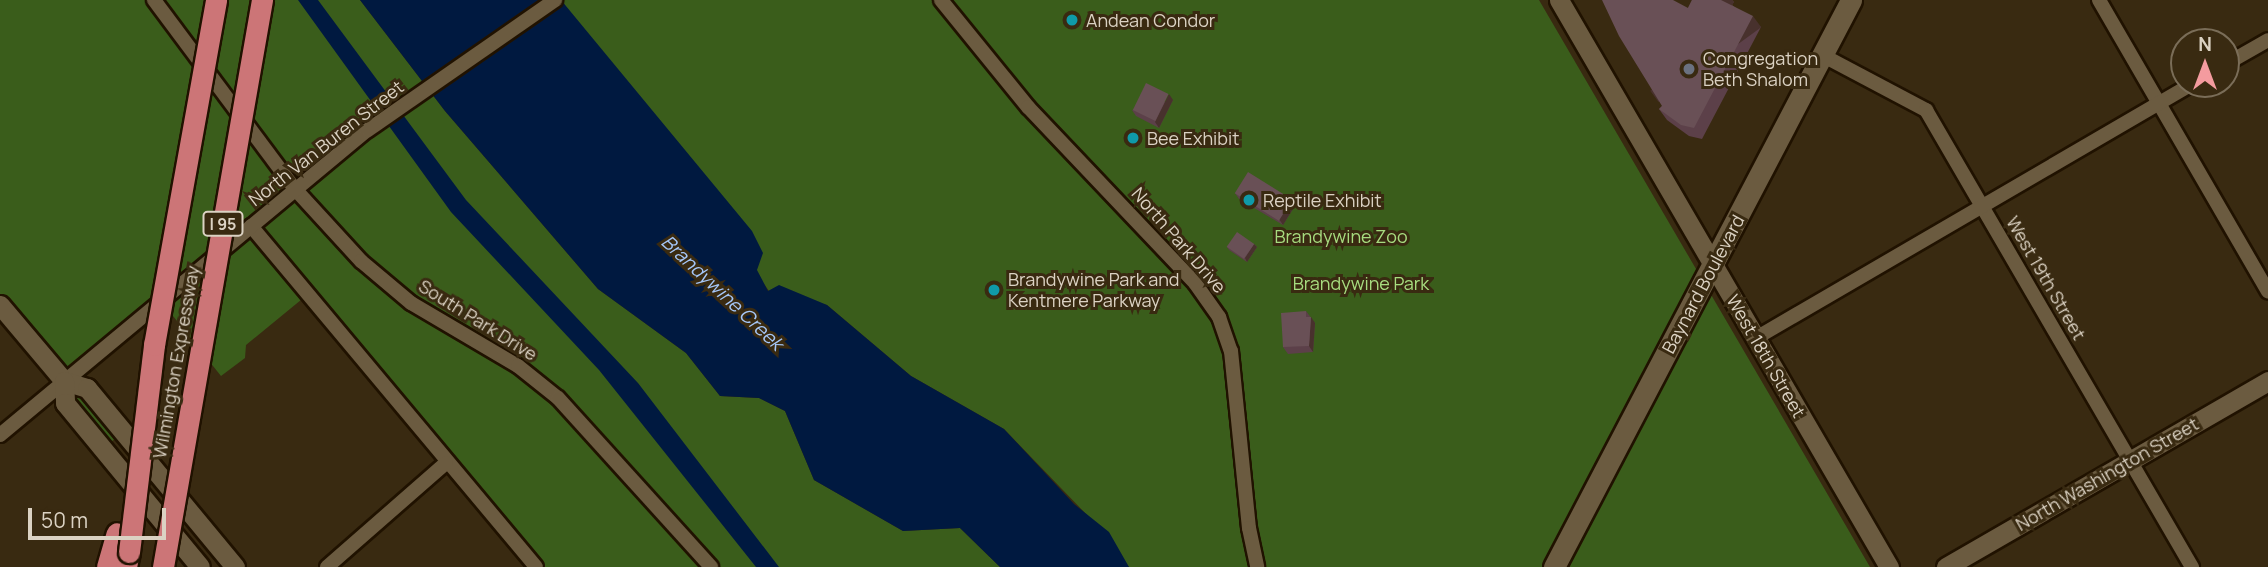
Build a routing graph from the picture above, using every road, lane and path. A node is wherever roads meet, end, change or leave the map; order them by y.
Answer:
1 (154, 0) edge
2 (216, 0) edge
3 (262, 0) edge
4 (555, 0) edge
5 (941, 0) edge
6 (1559, 0) edge
7 (1851, 0) edge
8 (2099, 0) edge
9 (2268, 40) edge
10 (1822, 55) junction
11 (2240, 56) edge
12 (2170, 97) edge
13 (2158, 104) junction
14 (295, 189) junction
15 (1983, 208) junction
16 (250, 226) junction
17 (1714, 265) junction
18 (2268, 292) edge
19 (0, 305) edge
20 (1756, 338) junction
21 (154, 345) junction
22 (64, 381) junction
23 (2268, 381) edge
24 (0, 435) edge
25 (184, 448) junction
26 (2130, 461) junction
27 (446, 463) junction
28 (127, 560) edge
29 (107, 567) edge
30 (163, 567) edge
31 (174, 567) edge
32 (200, 567) edge
33 (235, 567) edge
34 (327, 567) edge
35 (536, 567) edge
36 (711, 567) edge
37 (1257, 567) edge
38 (1553, 567) edge
39 (1889, 567) edge
40 (1946, 567) edge
41 (2192, 567) edge

1 - 14 street, South Park Drive
2 - 21 highway, Wilmington Expressway / I 95, bridge
3 - 25 highway, Wilmington Expressway / I 95, bridge
4 - 14 street, North Van Buren Street
5 - 37 street, North Park Drive
6 - 17 street, West 18th Street
7 - 10 main road, Baynard Boulevard
8 - 13 street
9 - 11 street
10 - 15 street, West 19th Street
10 - 17 main road, Baynard Boulevard
12 - 13 street
13 - 15 street
13 - 18 street
14 - 16 street, North Van Buren Street
14 - 36 street, South Park Drive
15 - 20 street
15 - 26 street, West 19th Street
16 - 22 street, North Van Buren Street
16 - 27 street
17 - 20 street, West 18th Street
17 - 38 main road, Baynard Boulevard
19 - 22 street
20 - 39 street, West 18th Street
21 - 28 highway, Wilmington Expressway / I 95, bridge
21 - 29 highway, bridge
22 - 24 street, North Van Buren Street
22 - 32 street
22 - 33 street
23 - 26 street, North Washington Street
25 - 30 highway, Wilmington Expressway / I 95, bridge
25 - 31 highway, bridge
26 - 40 street, North Washington Street
26 - 41 street, West 19th Street
27 - 34 street
27 - 35 street

